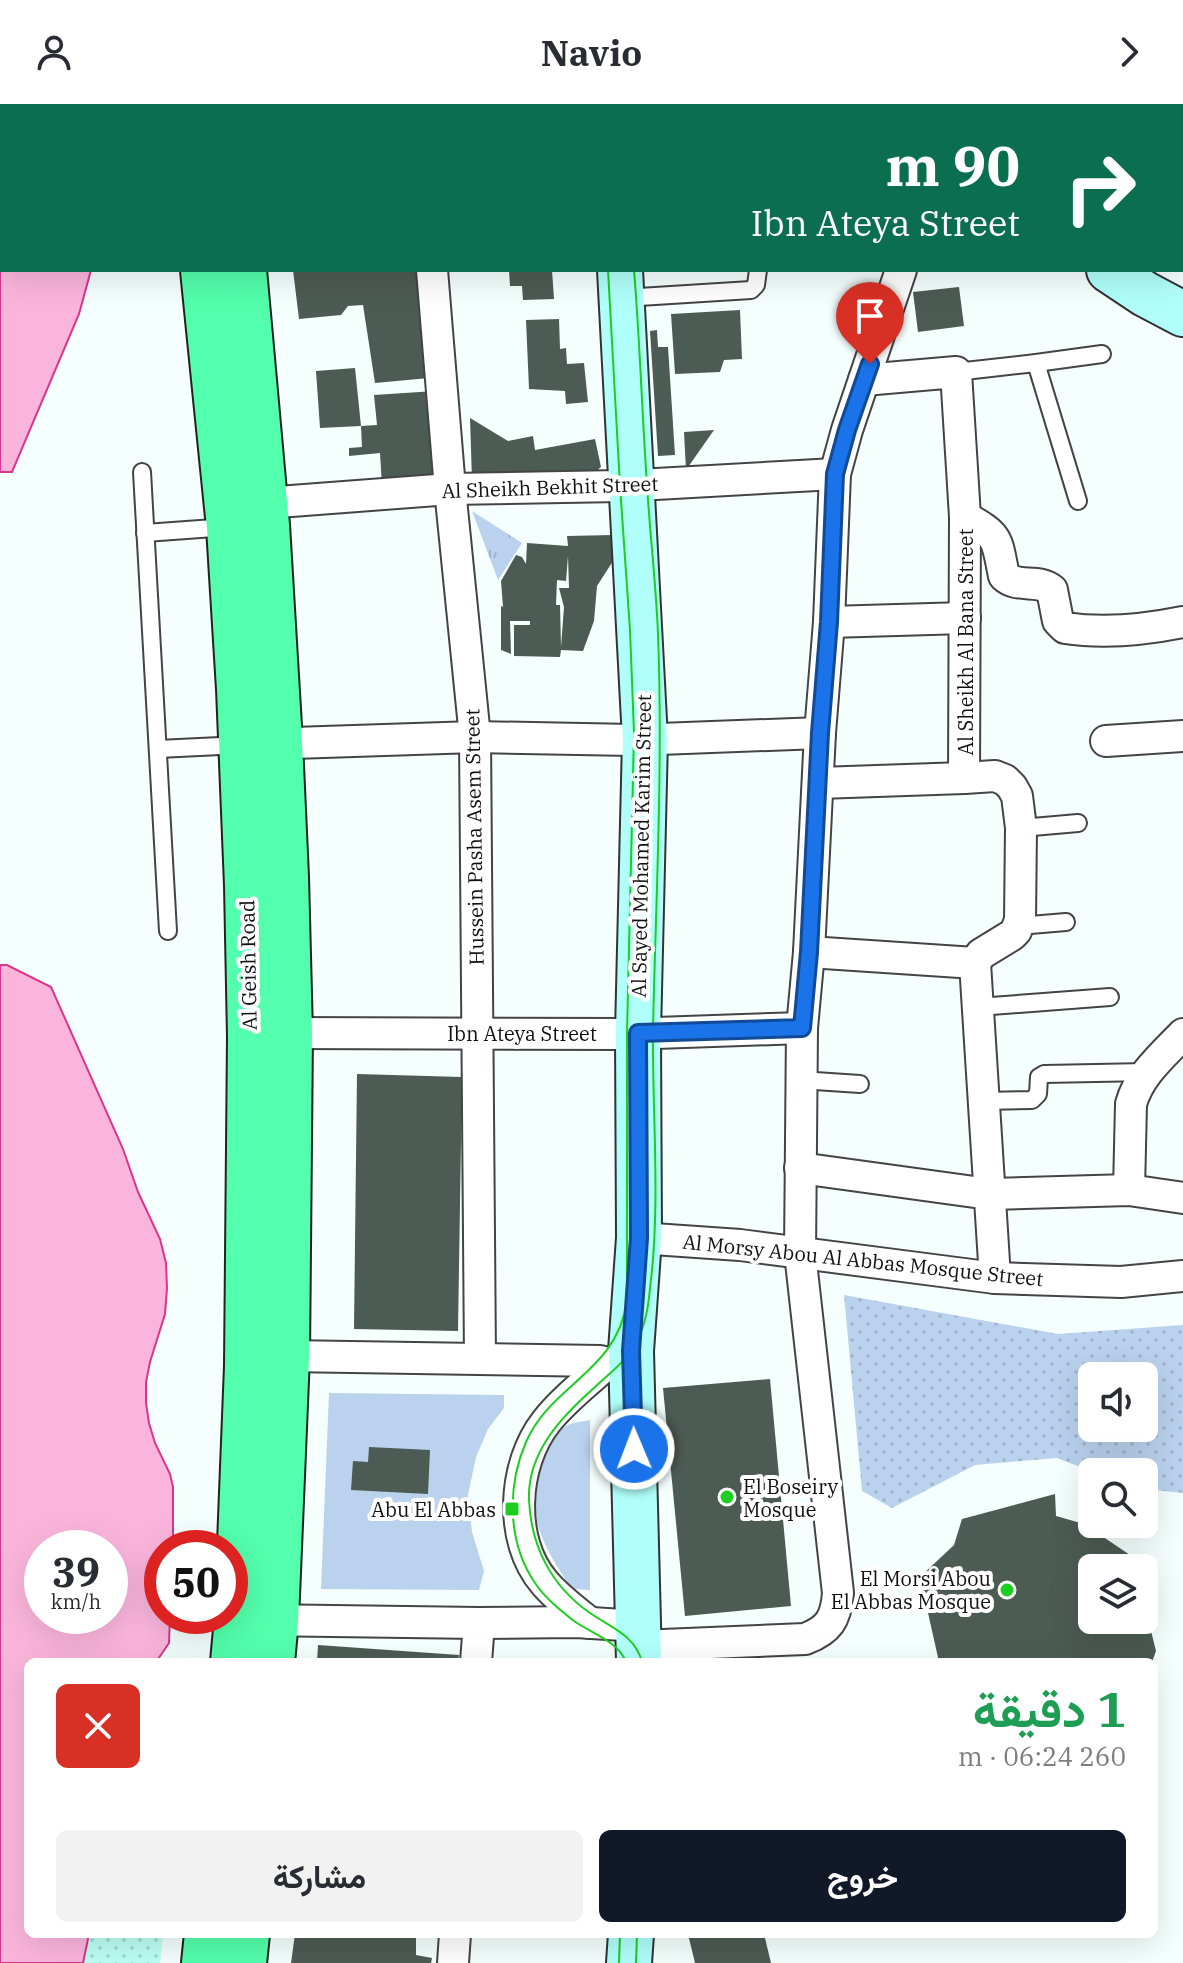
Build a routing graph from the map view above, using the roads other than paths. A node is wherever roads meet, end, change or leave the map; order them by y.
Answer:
1 (203, 272) edge
2 (244, 272) edge
3 (432, 272) edge
4 (758, 272) edge
5 (900, 272) edge
6 (1112, 272) edge
7 (621, 284) edge
8 (1183, 314) edge
9 (1102, 354) dead end
10 (1036, 363) junction
11 (956, 372) junction
12 (864, 380) junction
13 (142, 472) dead end
14 (835, 474) junction
15 (630, 486) junction
16 (450, 489) junction
17 (1078, 501) dead end
18 (965, 517) junction
19 (251, 521) junction
20 (145, 533) junction
21 (965, 618) junction
22 (829, 622) junction
23 (1183, 622) edge
24 (820, 733) junction
25 (1183, 736) edge
26 (475, 737) junction
27 (645, 739) junction
28 (1106, 741) dead end
29 (261, 744) junction
30 (158, 749) junction
31 (964, 778) junction
32 (819, 783) junction
33 (1078, 823) dead end
34 (1021, 828) junction
35 (1066, 922) dead end
36 (1018, 926) junction
37 (168, 931) dead end
38 (809, 952) junction
39 (975, 963) junction
40 (1110, 997) dead end
41 (978, 1007) junction
42 (802, 1028) junction
43 (478, 1032) junction
44 (290, 1033) junction
45 (638, 1033) junction
46 (1183, 1034) edge
47 (1147, 1072) junction
48 (800, 1080) junction
49 (860, 1084) dead end
50 (984, 1101) junction
51 (800, 1168) junction
52 (1129, 1190) junction
53 (989, 1194) junction
54 (1183, 1198) edge
55 (639, 1238) junction
56 (800, 1253) junction
57 (1183, 1276) edge
58 (995, 1278) junction
59 (287, 1356) junction
60 (480, 1359) junction
61 (620, 1362) junction
62 (479, 1623) junction
63 (590, 1623) junction
64 (262, 1634) edge
65 (639, 1645) edge
66 (237, 1658) edge
67 (476, 1658) edge
68 (207, 1938) edge
69 (247, 1938) edge
70 (455, 1938) edge
71 (631, 1938) edge
72 (204, 1963) edge
73 (244, 1963) edge
74 (453, 1963) edge
75 (629, 1963) edge

1 - 19 highway, Al Geish Road
2 - 19 highway, Al Geish Road
3 - 16 street, Hussein Pasha Asem Street
4 - 7 lane
5 - 12 street
6 - 8 main road
7 - 15 main road, Al Sayed Mohamed Karim Street
9 - 10 lane
10 - 11 lane
10 - 17 lane
11 - 12 street
11 - 18 street, Al Sheikh Al Bana Street
12 - 14 street
13 - 20 lane
14 - 15 street, Al Sheikh Bekhit Street
14 - 22 street
15 - 16 street, Al Sheikh Bekhit Street
15 - 27 main road, Al Sayed Mohamed Karim Street
16 - 19 street, Al Sheikh Bekhit Street
16 - 26 street, Hussein Pasha Asem Street
18 - 21 street, Al Sheikh Al Bana Street
18 - 23 street
19 - 20 lane
19 - 29 highway, Al Geish Road
20 - 30 lane
21 - 22 street
21 - 31 street, Al Sheikh Al Bana Street
22 - 24 street
24 - 27 street
24 - 32 street
25 - 28 street
26 - 27 street
26 - 29 street
26 - 43 street, Hussein Pasha Asem Street
27 - 45 main road, Al Sayed Mohamed Karim Street
29 - 30 lane
29 - 44 highway, Al Geish Road
29 - 64 highway, Al Geish Road
30 - 37 lane
31 - 32 street
31 - 34 street, Al Sheikh Al Bana Street
32 - 38 street
33 - 34 lane
34 - 36 street, Al Sheikh Al Bana Street
35 - 36 lane
36 - 39 street
38 - 39 street
38 - 42 street
39 - 41 street
40 - 41 lane
41 - 50 street
42 - 45 street, Ibn Ateya Street
42 - 48 street
43 - 44 street, Ibn Ateya Street
43 - 45 street, Ibn Ateya Street
43 - 60 street, Hussein Pasha Asem Street
44 - 59 highway, Al Geish Road
45 - 55 main road, Al Sayed Mohamed Karim Street
46 - 47 street
47 - 50 lane
47 - 52 street
48 - 49 lane
48 - 51 street
50 - 53 street
51 - 53 street
51 - 56 street
52 - 53 street
52 - 54 street
53 - 58 street
55 - 56 street, Al Morsy Abou Al Abbas Mosque Street
55 - 61 main road, Al Sayed Mohamed Karim Street
56 - 58 street, Al Morsy Abou Al Abbas Mosque Street
56 - 65 street
57 - 58 street, Al Morsy Abou Al Abbas Mosque Street
59 - 60 street
59 - 64 highway, Al Geish Road
60 - 61 street
61 - 63 street
61 - 65 main road, Al Sayed Mohamed Karim Street
62 - 63 street
62 - 64 street
62 - 67 street
63 - 65 street
64 - 66 highway, Al Geish Road
68 - 72 highway
69 - 73 highway
70 - 74 street
71 - 75 main road

